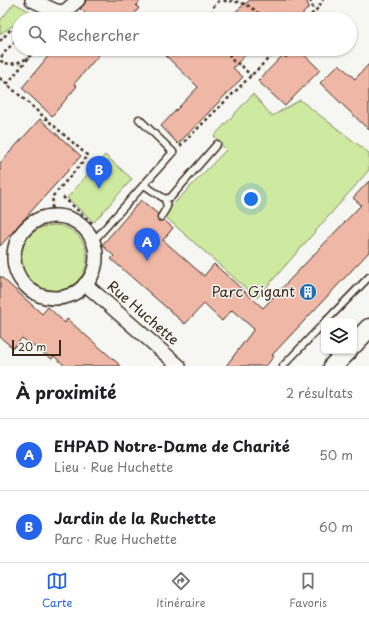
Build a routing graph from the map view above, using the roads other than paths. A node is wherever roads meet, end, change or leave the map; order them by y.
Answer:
1 (32, 0) edge
2 (78, 0) edge
3 (139, 119) dead end
4 (217, 144) dead end
5 (144, 184) junction
6 (166, 199) junction
7 (161, 217) dead end
8 (92, 240) junction
9 (369, 277) edge
10 (86, 284) junction
11 (329, 318) edge
12 (321, 326) edge
13 (369, 328) edge
14 (357, 341) edge
15 (345, 354) edge
16 (179, 366) edge
17 (283, 366) edge
18 (333, 366) edge

1 - 2 street
3 - 5 lane
4 - 6 lane
5 - 6 lane
5 - 8 lane
6 - 7 lane
8 - 10 street
8 - 10 street
9 - 11 lane
10 - 16 street, Rue Huchette
12 - 17 lane
13 - 14 main road
15 - 18 main road

